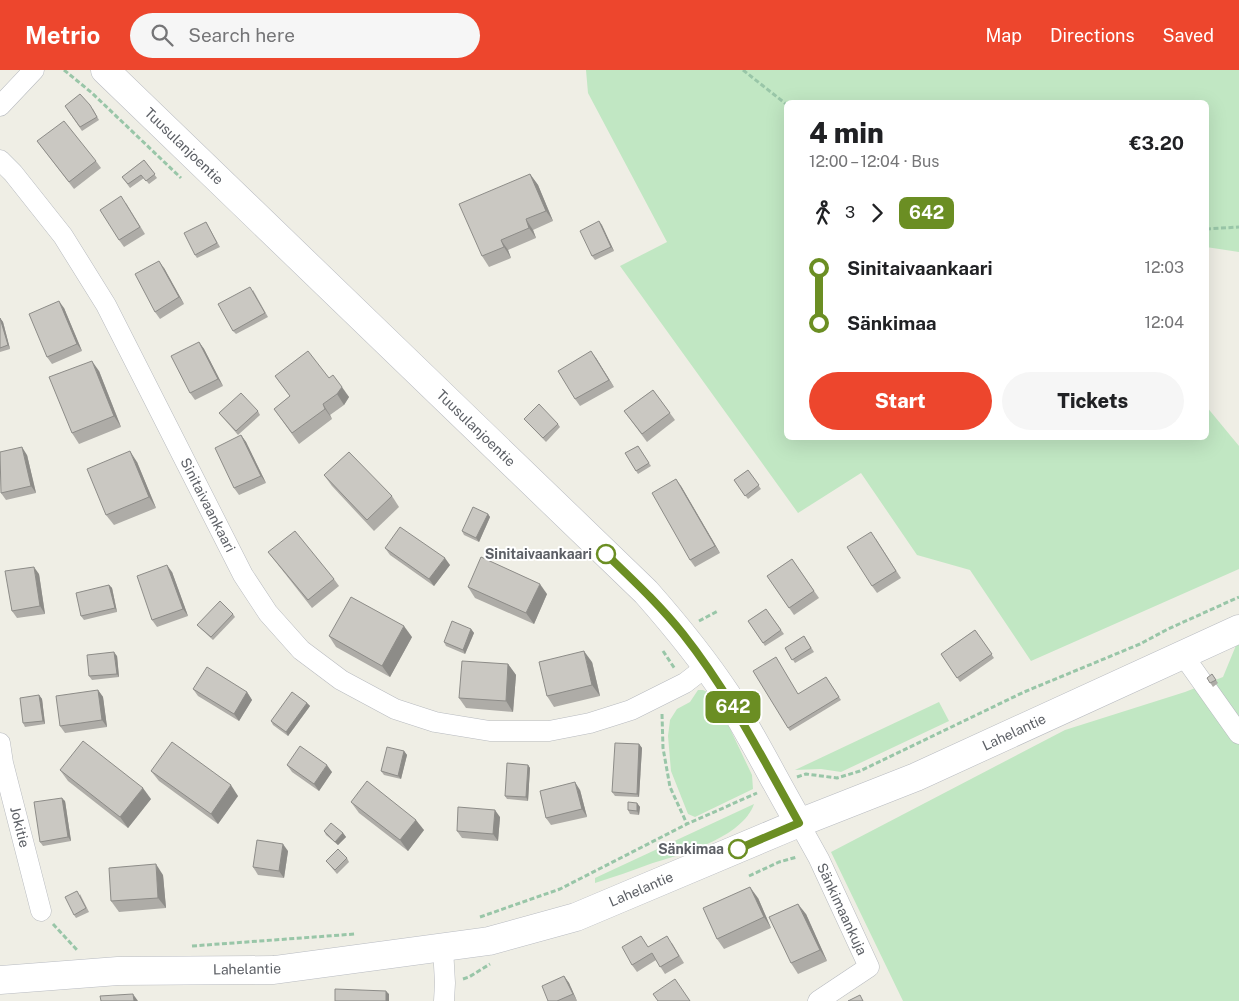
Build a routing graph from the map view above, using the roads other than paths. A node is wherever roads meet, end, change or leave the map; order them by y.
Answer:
1 (34, 70) edge
2 (105, 70) edge
3 (0, 106) edge
4 (0, 160) edge
5 (1239, 629) edge
6 (1183, 655) junction
7 (706, 666) junction
8 (1239, 734) edge
9 (0, 743) edge
10 (2, 763) edge
11 (799, 823) junction
12 (41, 911) road end
13 (443, 948) junction
14 (0, 980) edge
15 (444, 1001) edge
16 (818, 1001) edge

1 - 3 street
2 - 7 main road, Tuusulanjoentie
4 - 7 street, Sinitaivaankaari
5 - 6 main road, Lahelantie
6 - 8 street
6 - 11 main road, Lahelantie
7 - 11 main road, Tuusulanjoentie
9 - 10 street, Jokitie
10 - 12 street, Jokitie
11 - 13 main road, Lahelantie
11 - 16 street, Sänkimaankuja
13 - 14 main road, Lahelantie
13 - 15 street

